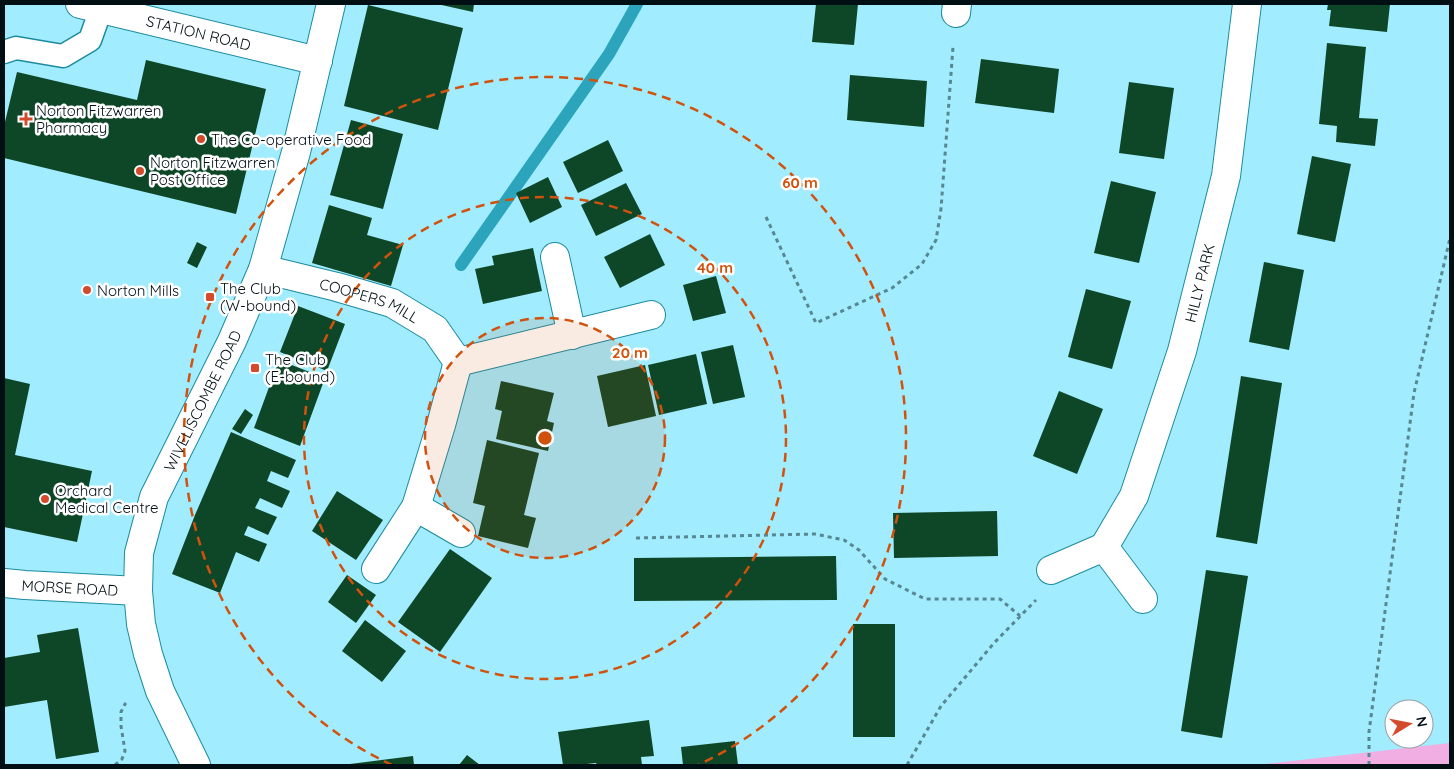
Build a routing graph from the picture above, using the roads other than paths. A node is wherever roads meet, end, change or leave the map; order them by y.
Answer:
1 (332, 4) edge
2 (1247, 4) edge
3 (90, 6) edge
4 (4, 52) edge
5 (318, 61) junction
6 (556, 257) dead end
7 (263, 269) junction
8 (651, 315) dead end
9 (572, 335) junction
10 (458, 362) junction
11 (416, 507) junction
12 (461, 533) dead end
13 (1104, 547) junction
14 (376, 569) dead end
15 (1051, 570) road end
16 (4, 583) edge
17 (138, 591) junction
18 (1143, 599) dead end
19 (196, 765) edge

1 - 5 street, WIVELISCOMBE ROAD
2 - 13 street, HILLY PARK
3 - 4 lane
3 - 5 street, STATION ROAD
5 - 7 street, WIVELISCOMBE ROAD
6 - 9 street
7 - 10 street, COOPERS MILL
7 - 17 street, WIVELISCOMBE ROAD
8 - 9 street
9 - 10 street
10 - 11 street
11 - 12 street
11 - 14 street
13 - 15 street
13 - 18 street
16 - 17 street, MORSE ROAD
17 - 19 street, WIVELISCOMBE ROAD

